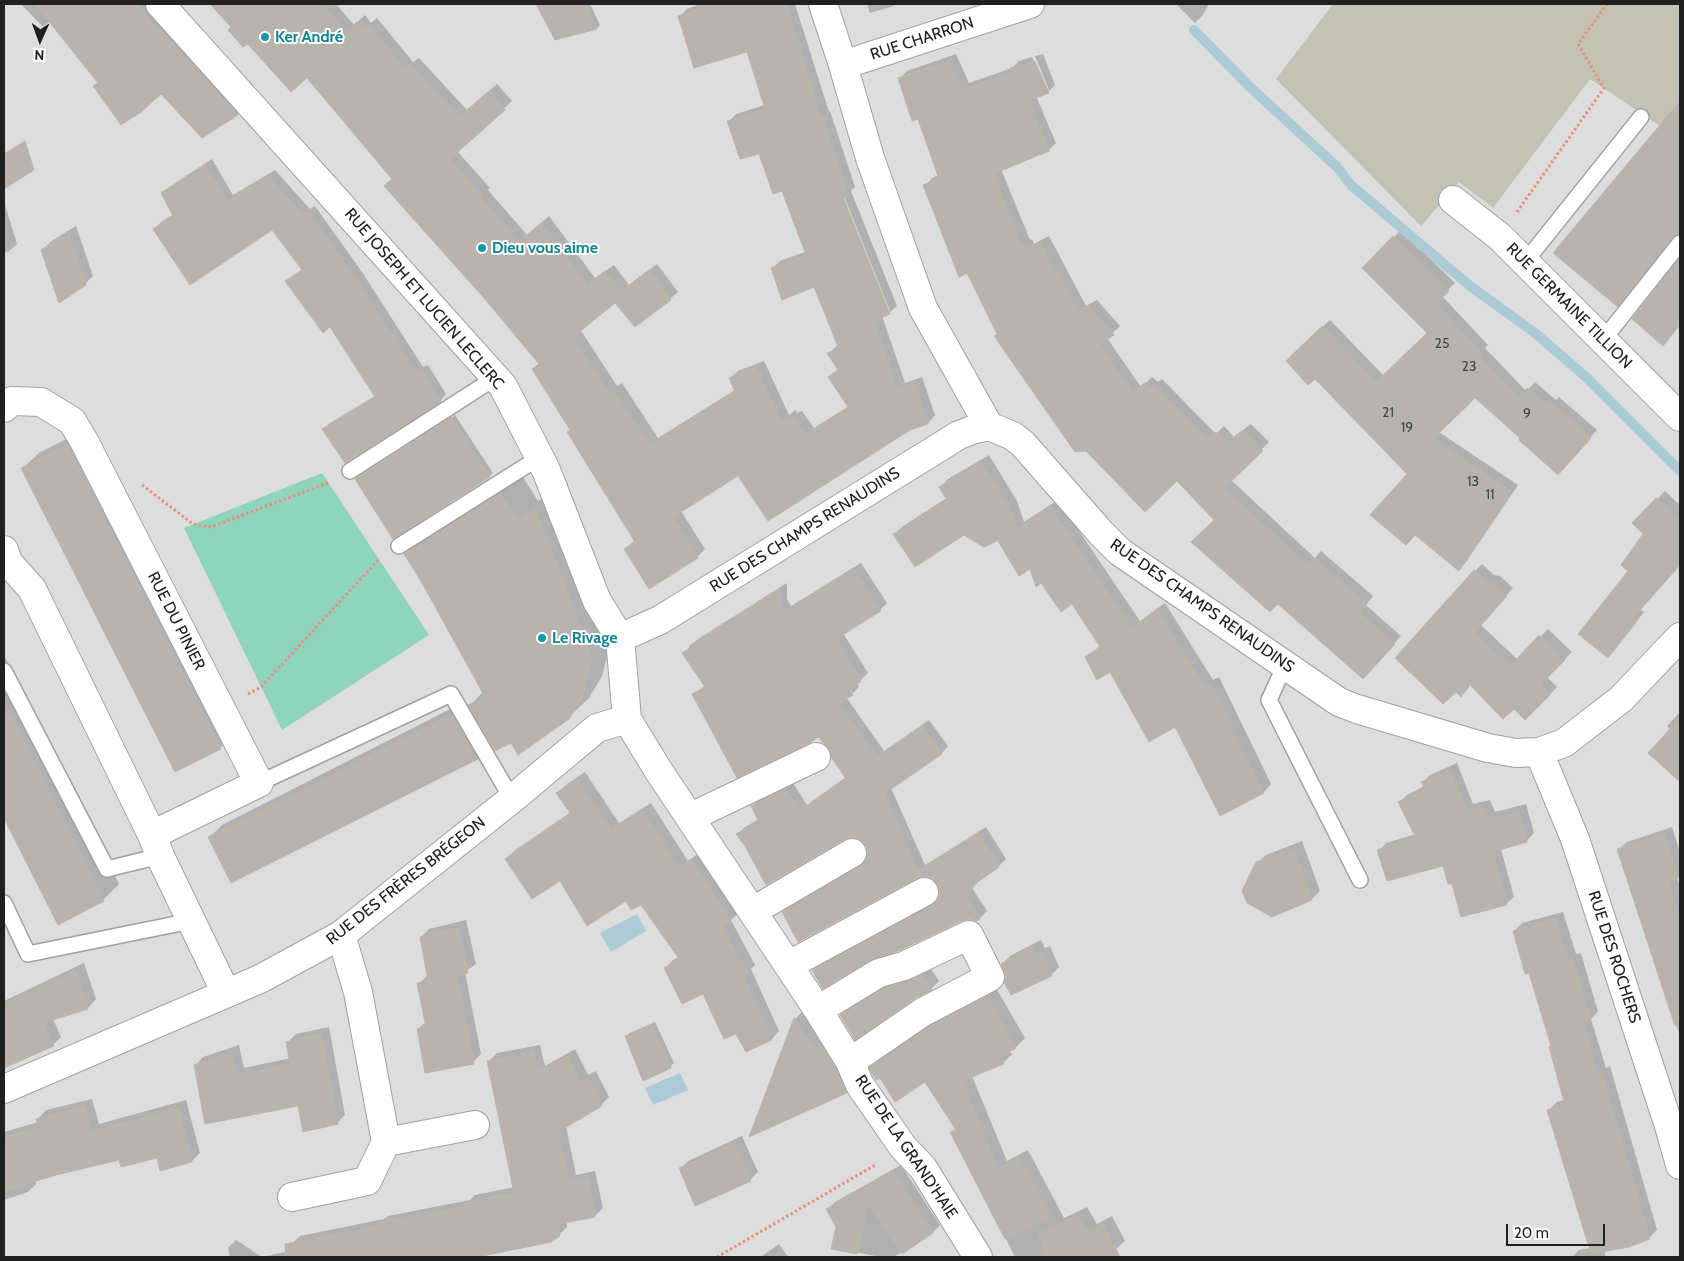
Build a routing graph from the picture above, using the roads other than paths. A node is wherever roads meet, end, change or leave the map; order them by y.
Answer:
1 (160, 4) edge
2 (823, 4) edge
3 (1030, 4) edge
4 (844, 65) junction
5 (1641, 118) dead end
6 (1453, 200) dead end
7 (1680, 244) edge
8 (1526, 262) junction
9 (1603, 340) junction
10 (495, 378) junction
11 (4, 408) edge
12 (1680, 417) edge
13 (989, 426) junction
14 (540, 457) junction
15 (350, 471) road end
16 (399, 546) road end
17 (5, 558) edge
18 (1680, 637) edge
19 (620, 638) junction
20 (1285, 665) junction
21 (4, 671) edge
22 (627, 719) junction
23 (1539, 752) junction
24 (816, 757) dead end
25 (259, 783) junction
26 (512, 799) junction
27 (690, 817) junction
28 (156, 846) junction
29 (852, 854) dead end
30 (1360, 880) dead end
31 (924, 892) dead end
32 (4, 903) edge
33 (753, 911) junction
34 (191, 921) junction
35 (341, 935) junction
36 (789, 965) junction
37 (226, 993) junction
38 (818, 1010) junction
39 (850, 1062) junction
40 (4, 1089) edge
41 (475, 1125) dead end
42 (1675, 1125) edge
43 (386, 1142) junction
44 (1680, 1165) edge
45 (292, 1197) dead end
46 (978, 1257) edge

1 - 10 street, RUE JOSEPH ET LUCIEN LECLERC
2 - 4 street
3 - 4 street, RUE CHARRON
4 - 13 street
5 - 8 lane
6 - 8 street, RUE GERMAINE TILLION
7 - 9 lane
8 - 9 street, RUE GERMAINE TILLION
9 - 12 street, RUE GERMAINE TILLION
10 - 14 street, RUE JOSEPH ET LUCIEN LECLERC
10 - 15 lane
11 - 25 street, RUE DU PINIER
13 - 19 street, RUE DES CHAMPS RENAUDINS
13 - 20 street, RUE DES CHAMPS RENAUDINS
14 - 16 lane
14 - 19 street, RUE JOSEPH ET LUCIEN LECLERC
17 - 28 street
18 - 23 street, RUE DES CHAMPS RENAUDINS
19 - 22 street, RUE DE LA GRAND'HAIE
20 - 23 street, RUE DES CHAMPS RENAUDINS
20 - 30 lane
21 - 28 lane
22 - 26 street, RUE DES FRÈRES BRÉGEON
22 - 27 street, RUE DE LA GRAND'HAIE
23 - 42 street, RUE DES ROCHERS
24 - 27 street
25 - 26 lane
25 - 28 street
26 - 35 street, RUE DES FRÈRES BRÉGEON
27 - 33 street, RUE DE LA GRAND'HAIE
28 - 34 street
29 - 33 street
31 - 36 street
32 - 34 lane
33 - 36 street, RUE DE LA GRAND'HAIE
34 - 37 street
35 - 37 street, RUE DES FRÈRES BRÉGEON
35 - 43 street
36 - 38 street, RUE DE LA GRAND'HAIE
37 - 40 street, RUE DES FRÈRES BRÉGEON
38 - 39 street, RUE DE LA GRAND'HAIE
38 - 39 street, RUE DE LA GRAND'HAIE
39 - 46 street, RUE DE LA GRAND'HAIE
41 - 43 street
42 - 44 street, RUE DES ROCHERS
43 - 45 street

